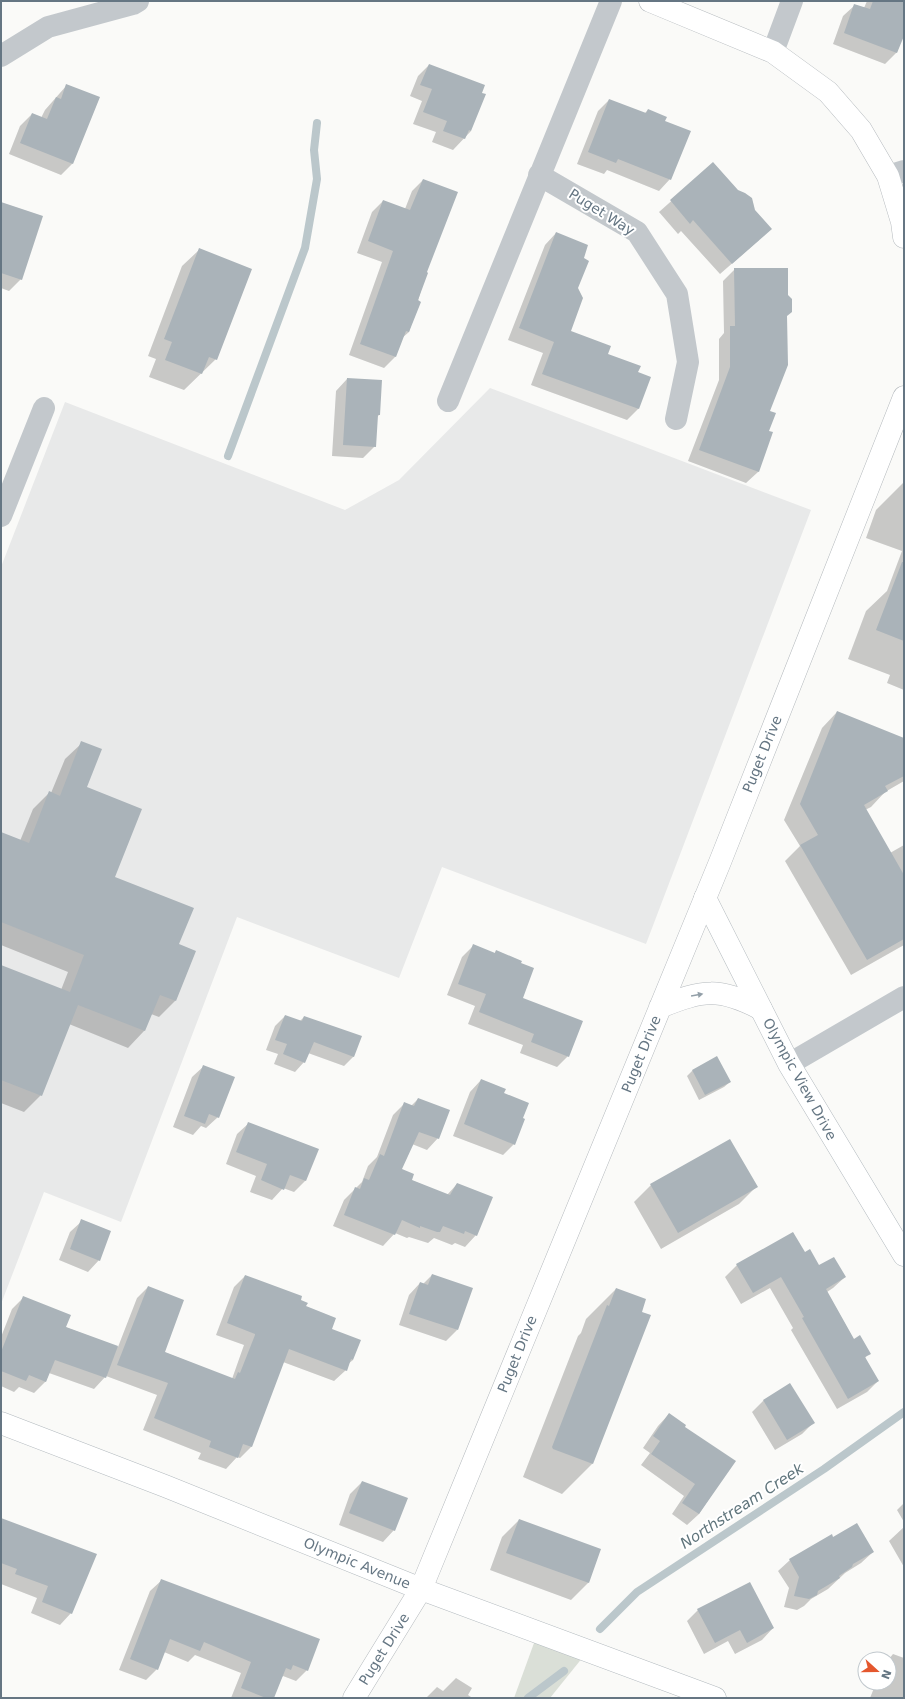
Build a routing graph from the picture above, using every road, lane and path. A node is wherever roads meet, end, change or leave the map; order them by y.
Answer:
1 (138, 1) edge
2 (611, 1) edge
3 (650, 1) edge
4 (792, 1) edge
5 (773, 52) junction
6 (1, 56) edge
7 (896, 173) edge
8 (539, 175) junction
9 (904, 237) edge
10 (904, 399) edge
11 (448, 401) dead end
12 (44, 408) dead end
13 (676, 419) dead end
14 (1, 516) edge
15 (705, 898) junction
16 (904, 997) edge
17 (660, 1007) junction
18 (761, 1009) junction
19 (788, 1064) junction
20 (904, 1255) edge
21 (1, 1423) edge
22 (421, 1589) junction
23 (703, 1696) edge
24 (354, 1698) edge

1 - 6 street
2 - 8 street
3 - 5 main road
4 - 5 street
5 - 7 main road
7 - 9 main road
8 - 11 street
8 - 13 street, Puget Way
10 - 15 main road, Puget Drive
12 - 14 street
15 - 17 main road, Puget Drive
15 - 18 main road, Olympic View Drive
16 - 19 street
17 -> 18 main road
17 - 22 main road, Puget Drive
18 - 19 main road, Olympic View Drive
19 - 20 main road, Olympic View Drive
21 - 22 main road, Olympic Avenue
22 - 23 main road, Olympic Avenue
22 - 24 main road, Puget Drive

